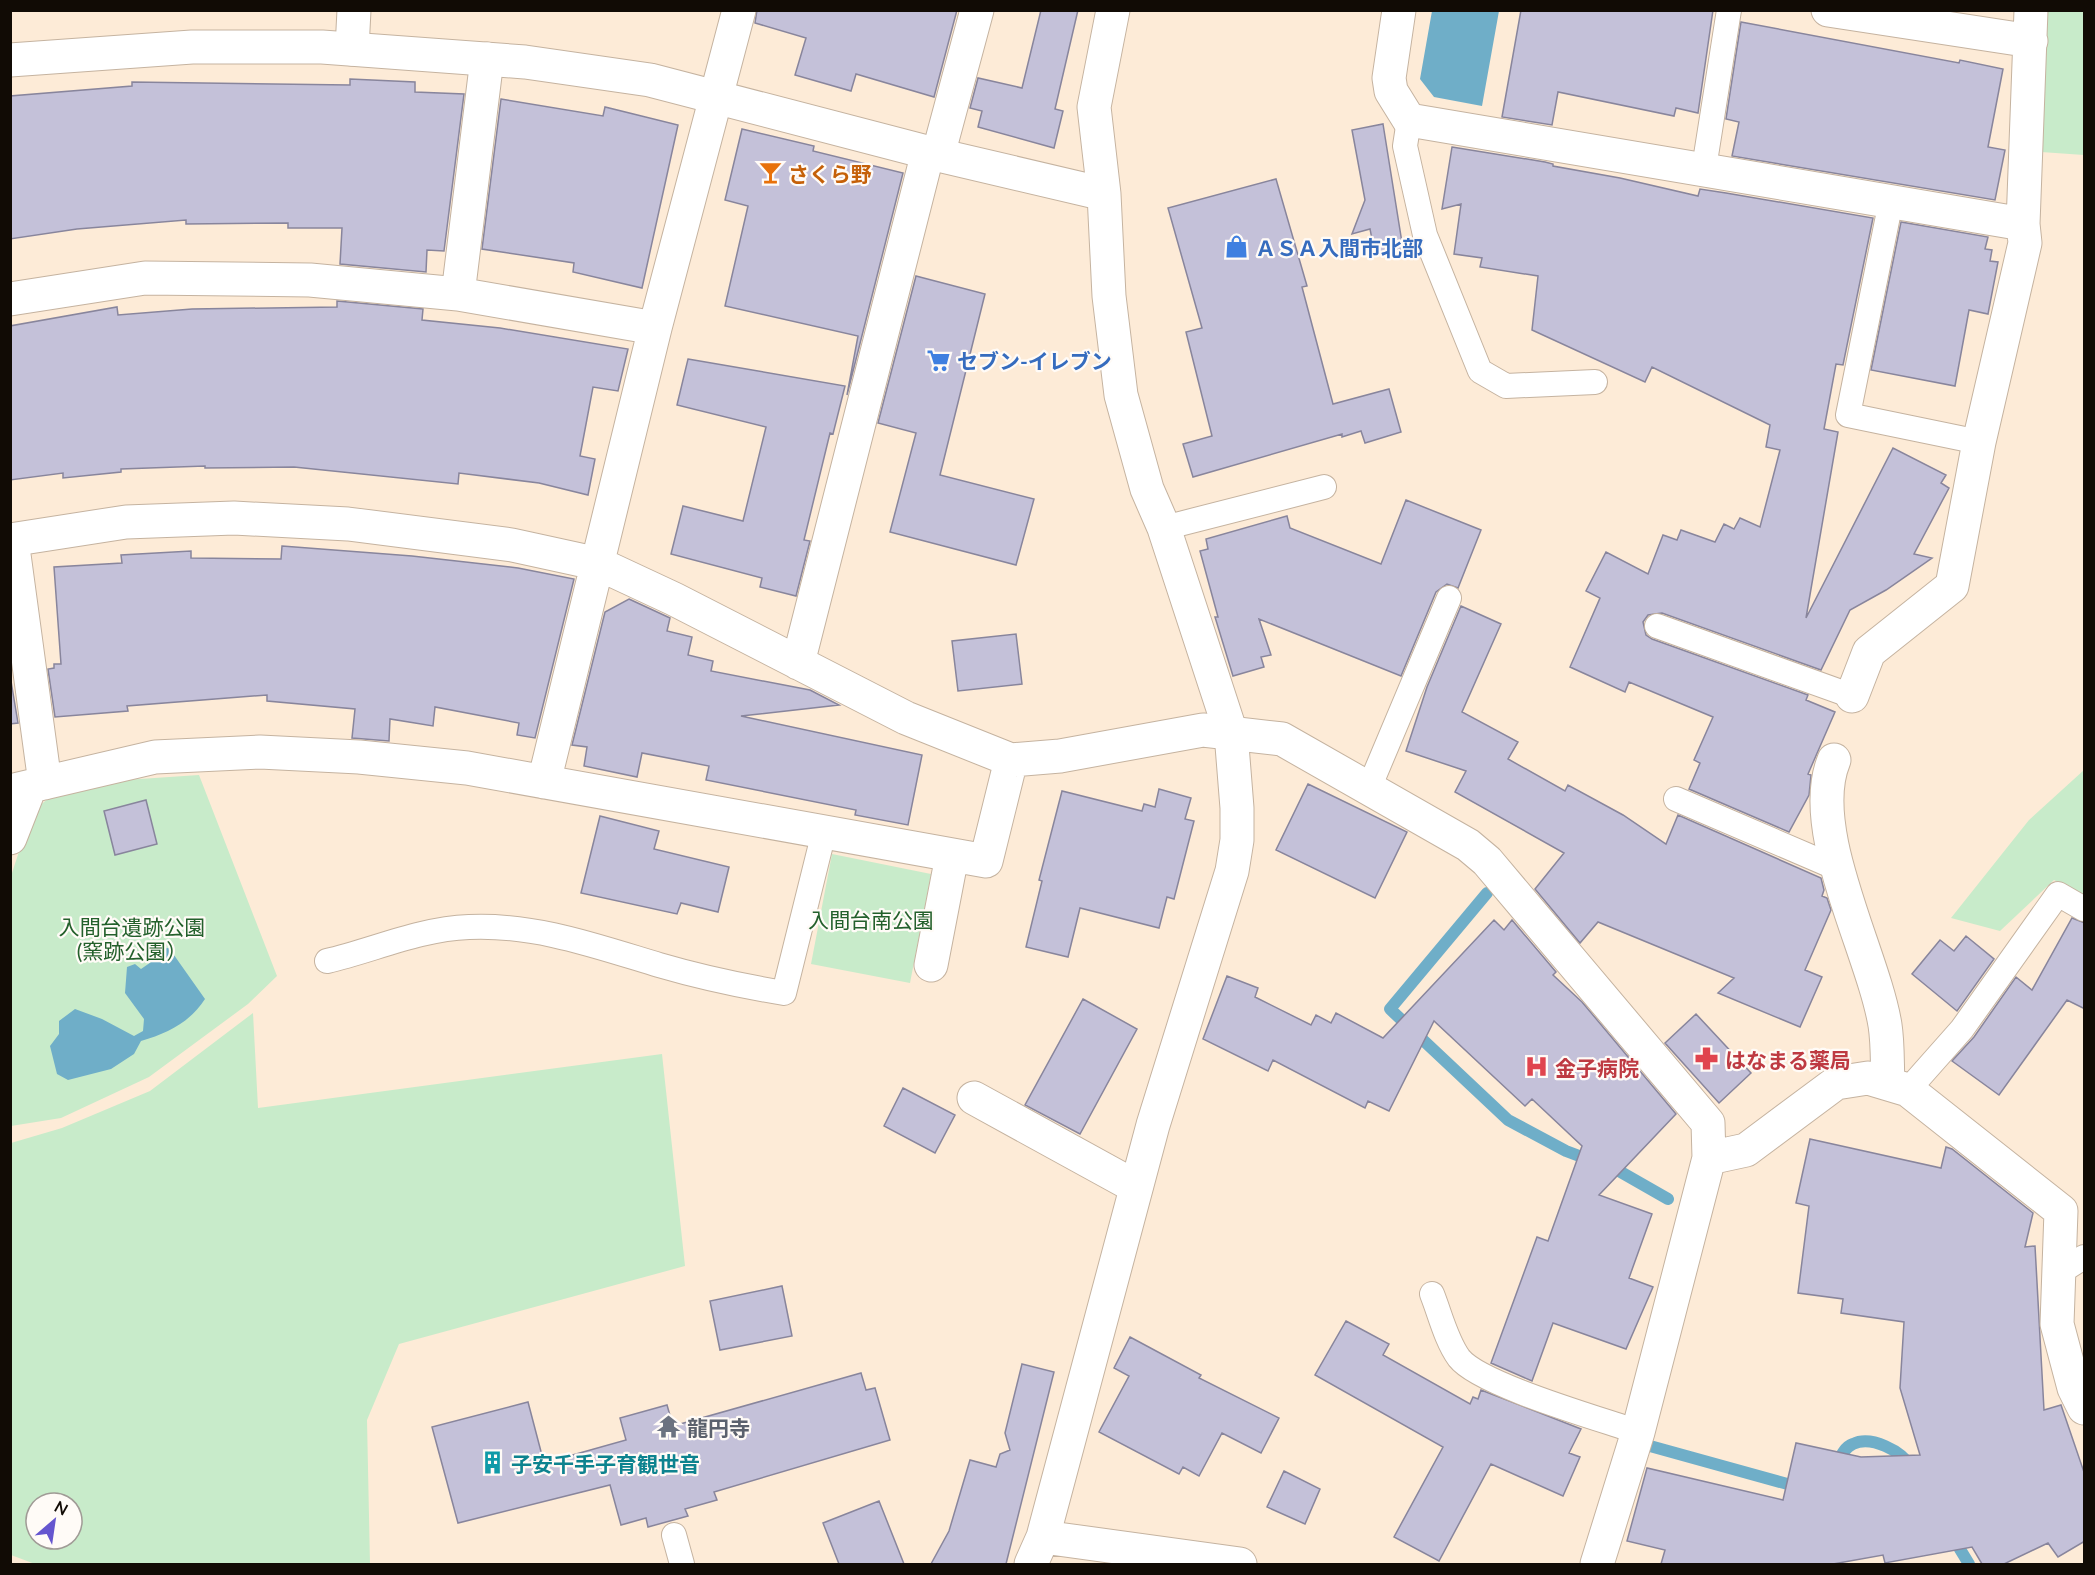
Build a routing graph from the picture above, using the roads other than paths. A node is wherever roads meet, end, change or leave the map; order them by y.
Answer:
1 (354, 10) edge
2 (739, 10) edge
3 (977, 10) edge
4 (1113, 10) edge
5 (1399, 10) edge
6 (1729, 10) edge
7 (1828, 10) edge
8 (2031, 26) edge
9 (352, 49) junction
10 (487, 59) junction
11 (10, 60) edge
12 (716, 97) junction
13 (1409, 120) junction
14 (933, 154) junction
15 (1704, 168) junction
16 (1104, 194) junction
17 (1891, 201) junction
18 (2023, 224) junction
19 (458, 294) junction
20 (10, 300) edge
21 (655, 328) junction
22 (1595, 382) dead end
23 (1979, 442) junction
24 (1324, 487) dead end
25 (1164, 528) junction
26 (11, 540) edge
27 (599, 564) junction
28 (1449, 598) dead end
29 (1657, 626) dead end
30 (798, 663) junction
31 (1852, 696) joint
32 (1231, 733) junction
33 (1011, 760) junction
34 (1834, 760) dead end
35 (544, 782) junction
36 (29, 787) edge
37 (1369, 788) junction
38 (1676, 799) dead end
39 (824, 832) junction
40 (10, 838) edge
41 (952, 856) junction
42 (1839, 869) junction
43 (2085, 909) edge
44 (327, 961) dead end
45 (931, 965) dead end
46 (1898, 1087) junction
47 (974, 1098) dead end
48 (1709, 1158) junction
49 (1136, 1187) junction
50 (2072, 1264) edge
51 (1432, 1294) dead end
52 (2085, 1408) edge
53 (1638, 1432) junction
54 (674, 1535) dead end
55 (1037, 1551) edge
56 (682, 1564) edge
57 (1240, 1564) edge
58 (1597, 1564) edge

1 - 9 street
2 - 12 street
3 - 14 street
4 - 16 street
5 - 13 street
6 - 15 lane
7 - 8 street
8 - 18 street
9 - 10 street
9 - 11 street
10 - 12 street
10 - 19 street
12 - 14 street
12 - 21 street
13 - 15 street
13 - 22 lane
14 - 16 street
14 - 30 street
15 - 17 street
16 - 25 street
17 - 18 street
17 - 23 lane
18 - 23 street
19 - 20 street
19 - 21 street
21 - 27 street
23 - 31 street
24 - 25 lane
25 - 32 street
26 - 27 street
26 - 36 street
27 - 30 street
27 - 35 street
28 - 37 lane
29 - 31 lane
30 - 33 street
32 - 33 street
32 - 37 street
32 - 49 street
33 - 41 street
34 - 42 street
35 - 36 street
35 - 39 street
36 - 40 street
37 - 48 street
38 - 42 lane
39 - 41 street
39 - 44 lane
41 - 45 street
42 - 46 street
43 - 46 lane
46 - 48 street
46 - 50 street
47 - 49 street
48 - 53 street
49 - 55 street
50 - 52 street
51 - 53 lane
53 - 58 street
54 - 56 lane
55 - 57 street

